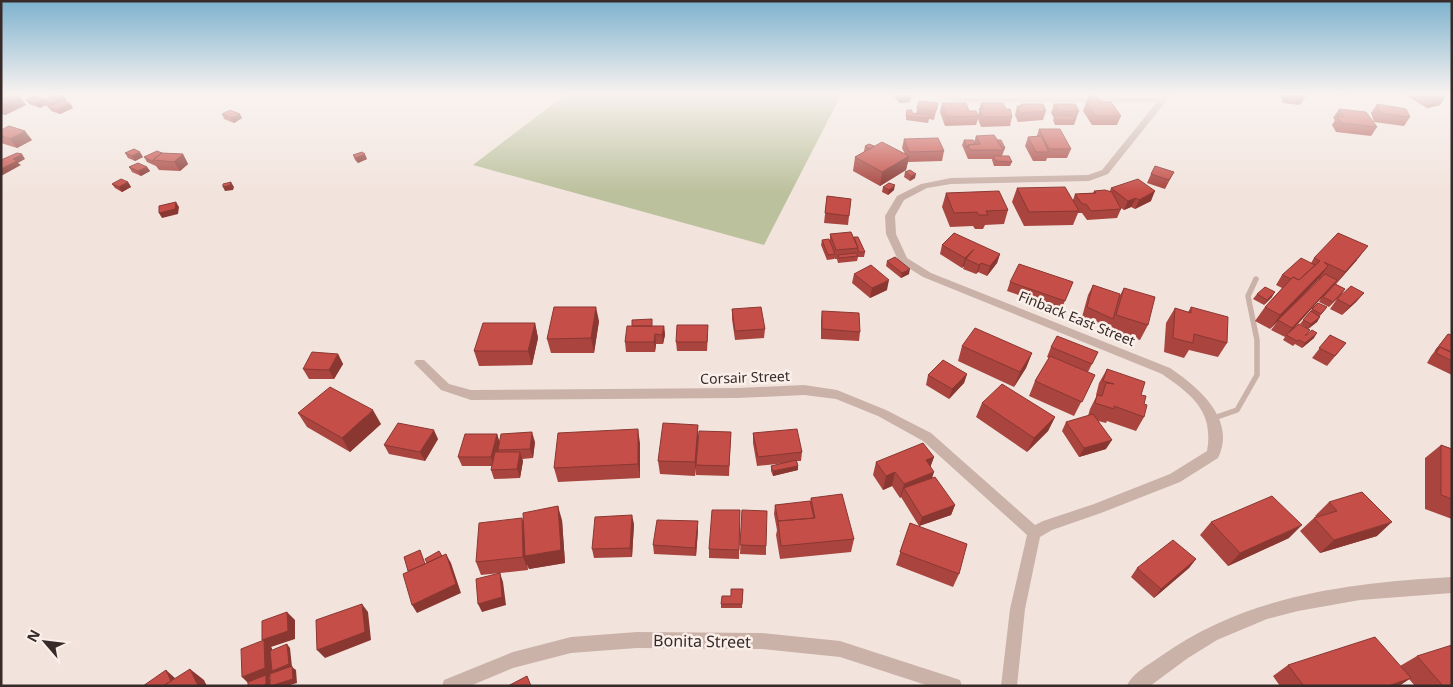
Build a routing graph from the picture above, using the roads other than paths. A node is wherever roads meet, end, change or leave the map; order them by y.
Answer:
1 (1142, 127) edge
2 (1256, 279) dead end
3 (420, 362) dead end
4 (1214, 418) junction
5 (1034, 533) junction
6 (1452, 586) edge
7 (450, 686) edge
8 (954, 686) edge
9 (1008, 686) edge
10 (1136, 686) edge

1 - 4 street, Finback East Street
2 - 4 lane
3 - 5 street, Corsair Street
4 - 5 street, Finback East Street
5 - 9 street
6 - 10 street
7 - 8 street, Bonita Street

